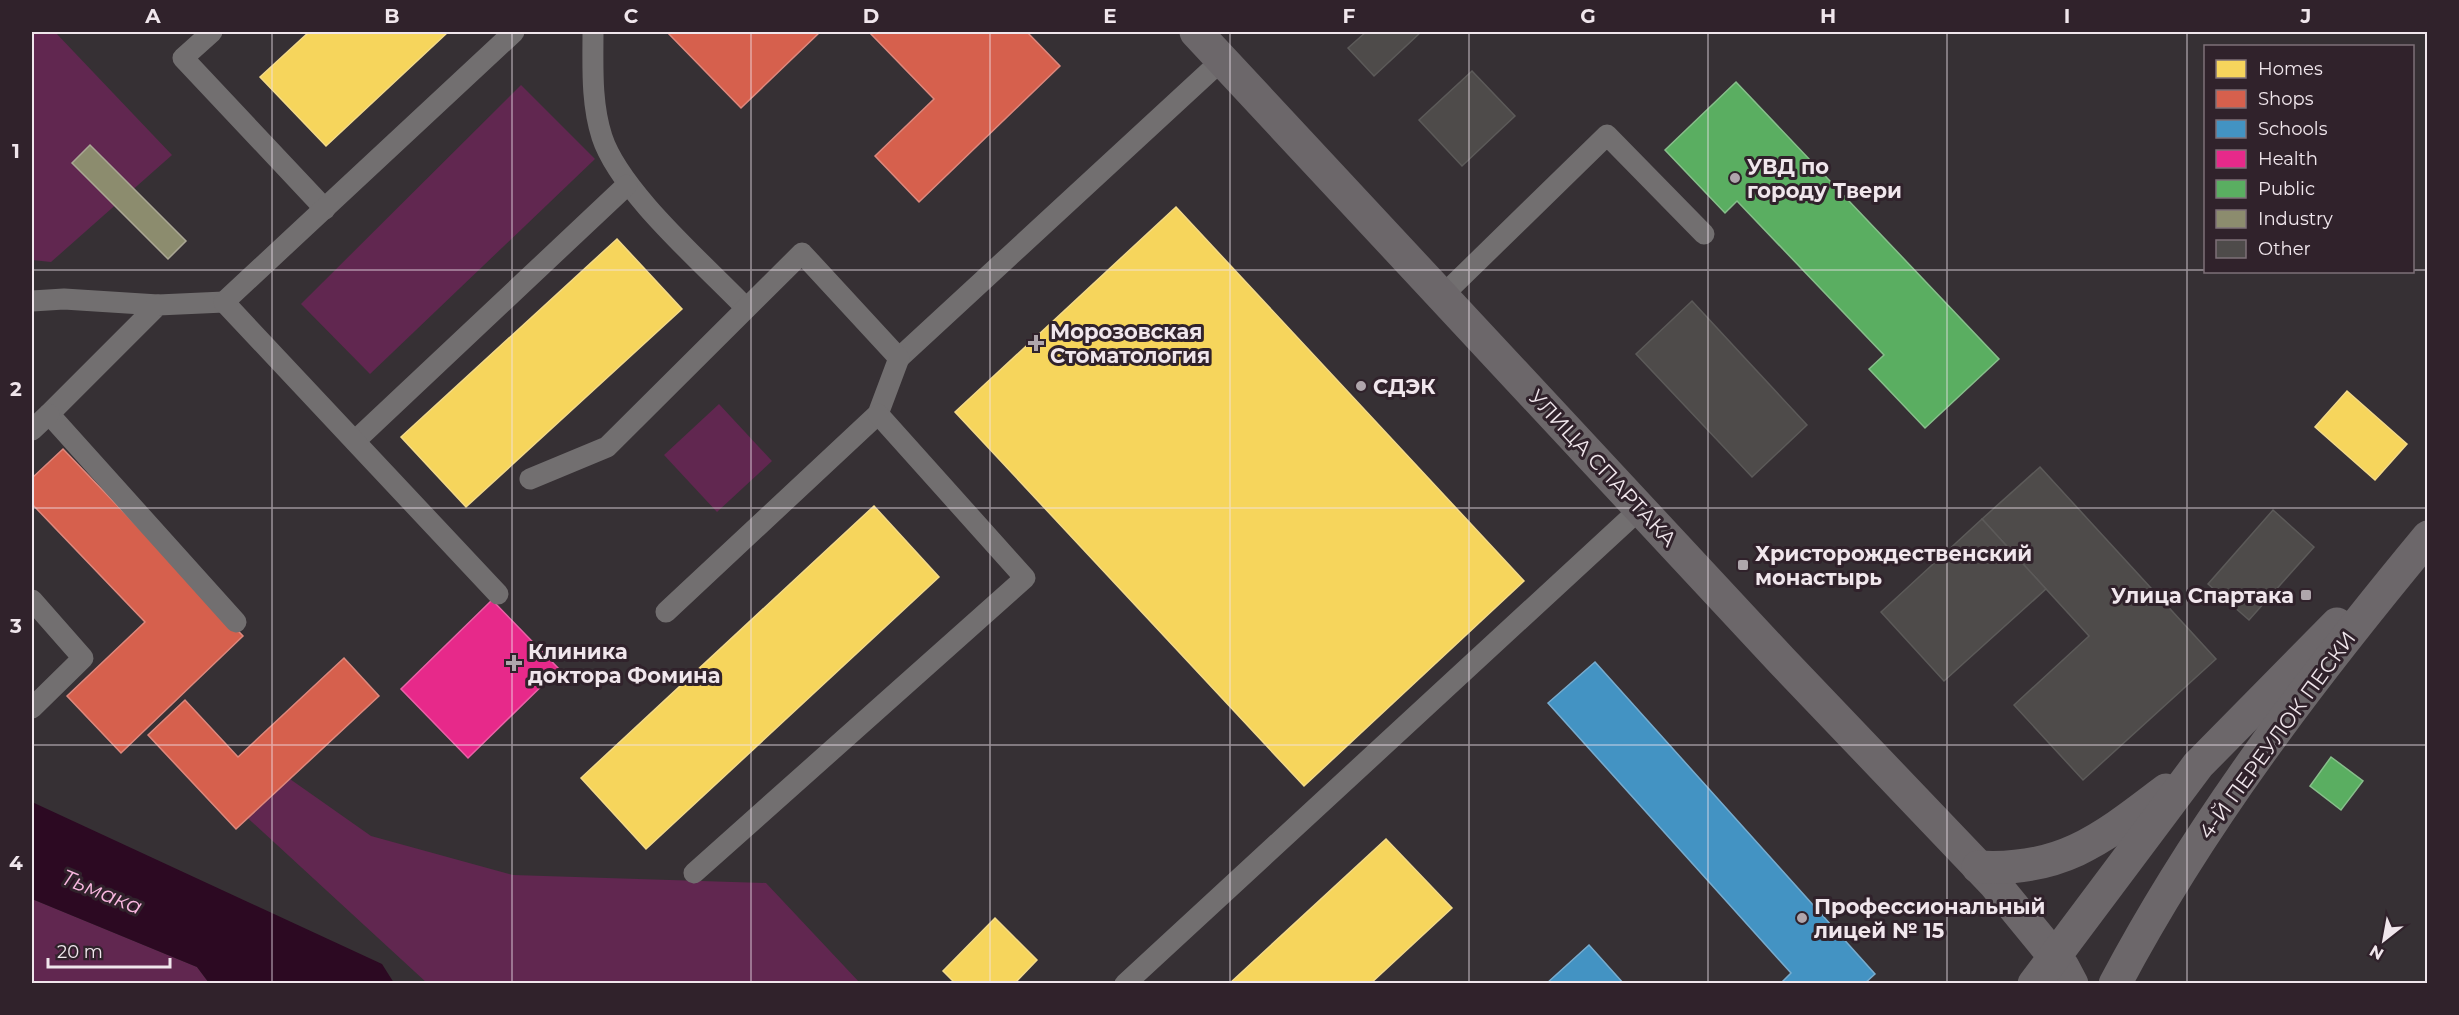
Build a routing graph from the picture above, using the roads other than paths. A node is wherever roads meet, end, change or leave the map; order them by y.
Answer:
1 (212, 32) edge
2 (514, 32) edge
3 (593, 32) edge
4 (1196, 32) edge
5 (1222, 60) junction
6 (627, 185) junction
7 (325, 208) junction
8 (1704, 234) dead end
9 (1442, 296) junction
10 (32, 301) edge
11 (224, 302) junction
12 (158, 305) junction
13 (746, 308) junction
14 (899, 357) junction
15 (49, 414) junction
16 (878, 414) junction
17 (32, 430) edge
18 (355, 441) junction
19 (530, 479) dead end
20 (1641, 508) junction
21 (2427, 537) edge
22 (498, 594) dead end
23 (32, 600) edge
24 (2366, 611) junction
25 (666, 612) dead end
26 (236, 622) dead end
27 (32, 708) edge
28 (2198, 765) junction
29 (1978, 867) junction
30 (694, 873) dead end
31 (2011, 903) junction
32 (2054, 957) junction
33 (1125, 984) edge
34 (2027, 984) edge
35 (2034, 984) edge
36 (2072, 984) edge
37 (2115, 984) edge

1 - 7 lane
2 - 7 lane
3 - 6 lane
4 - 5 main road, УЛИЦА СПАРТАКА
5 - 9 main road, УЛИЦА СПАРТАКА
5 - 14 lane
6 - 13 lane
6 - 18 lane
7 - 11 lane
8 - 9 lane
9 - 20 main road, УЛИЦА СПАРТАКА
10 - 12 lane
11 - 12 lane
11 - 18 lane
12 - 15 lane
13 - 14 lane
13 - 19 lane
14 - 16 lane
15 - 17 lane
15 - 26 lane
16 - 25 lane
16 - 30 lane
18 - 22 lane
20 - 29 main road, УЛИЦА СПАРТАКА
20 - 33 lane
21 - 24 main road, 4-Й ПЕРЕУЛОК ПЕСКИ
23 - 27 lane
24 - 28 main road, 4-Й ПЕРЕУЛОК ПЕСКИ
24 - 37 main road, 4-Й ПЕРЕУЛОК ПЕСКИ
28 - 29 main road, 4-Й ПЕРЕУЛОК ПЕСКИ
28 - 32 main road, 4-Й ПЕРЕУЛОК ПЕСКИ
29 - 31 main road, УЛИЦА СПАРТАКА
31 - 32 main road, УЛИЦА СПАРТАКА
31 - 34 main road, УЛИЦА СПАРТАКА
32 - 35 main road, 4-Й ПЕРЕУЛОК ПЕСКИ
32 - 36 main road, УЛИЦА СПАРТАКА

